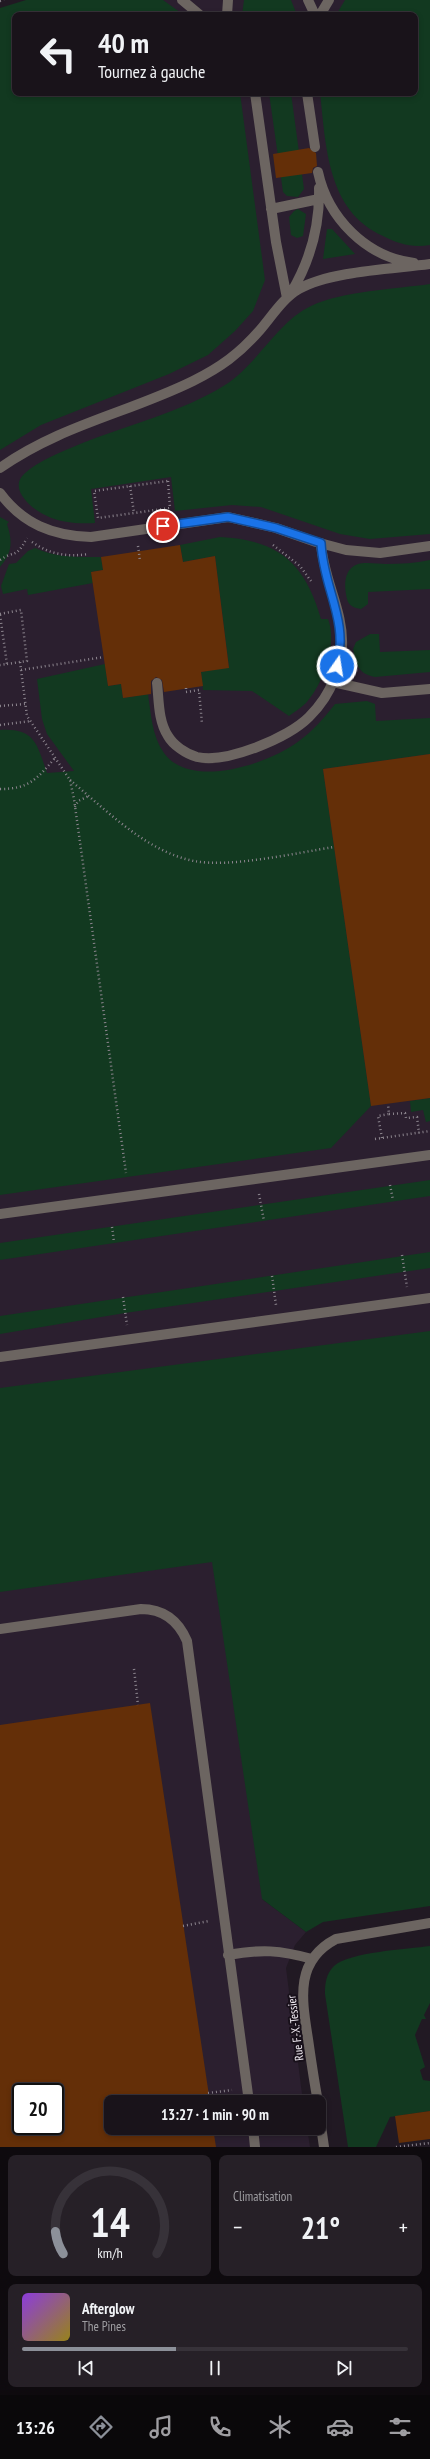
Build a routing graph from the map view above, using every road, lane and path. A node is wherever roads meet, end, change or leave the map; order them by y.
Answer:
1 (4, 0) edge
2 (182, 0) edge
3 (228, 0) edge
4 (308, 0) edge
5 (329, 0) edge
6 (0, 1) edge
7 (196, 12) edge
8 (227, 12) edge
9 (314, 12) edge
10 (322, 12) edge
11 (255, 96) edge
12 (307, 96) edge
13 (315, 147) dead end
14 (319, 199) junction
15 (271, 209) junction
16 (427, 264) edge
17 (288, 298) junction
18 (0, 468) edge
19 (130, 486) junction
20 (0, 493) edge
21 (134, 513) junction
22 (22, 534) dead end
23 (28, 538) junction
24 (268, 542) dead end
25 (321, 543) junction
26 (145, 545) dead end
27 (138, 546) junction
28 (430, 546) edge
29 (131, 547) dead end
30 (95, 553) dead end
31 (0, 560) edge
32 (140, 561) dead end
33 (314, 584) dead end
34 (0, 614) edge
35 (104, 657) dead end
36 (20, 662) junction
37 (7, 664) junction
38 (0, 665) edge
39 (21, 670) junction
40 (333, 682) junction
41 (157, 683) dead end
42 (186, 688) dead end
43 (430, 689) edge
44 (25, 704) junction
45 (0, 706) edge
46 (31, 721) junction
47 (202, 724) dead end
48 (0, 725) edge
49 (55, 758) junction
50 (70, 780) junction
51 (0, 788) edge
52 (90, 796) junction
53 (75, 807) junction
54 (334, 847) dead end
55 (388, 1104) dead end
56 (389, 1114) junction
57 (430, 1131) edge
58 (419, 1133) junction
59 (382, 1138) junction
60 (375, 1139) dead end
61 (430, 1155) edge
62 (126, 1173) dead end
63 (390, 1185) dead end
64 (393, 1200) dead end
65 (261, 1205) dead end
66 (0, 1214) edge
67 (264, 1221) dead end
68 (112, 1227) dead end
69 (114, 1242) dead end
70 (402, 1256) dead end
71 (405, 1272) dead end
72 (272, 1276) dead end
73 (274, 1291) dead end
74 (123, 1296) dead end
75 (430, 1298) edge
76 (125, 1313) dead end
77 (0, 1357) edge
78 (0, 1629) edge
79 (134, 1669) dead end
80 (138, 1705) dead end
81 (223, 1918) junction
82 (430, 1923) edge
83 (183, 1926) dead end
84 (228, 1955) junction
85 (312, 1959) junction
86 (247, 2088) junction
87 (208, 2094) dead end
88 (248, 2095) edge
89 (317, 2095) edge
90 (254, 2135) edge
91 (322, 2135) edge
92 (430, 2143) edge
93 (255, 2147) edge
94 (324, 2147) edge
95 (396, 2147) edge

1 - 6 path
2 - 7 street
3 - 8 street
4 - 9 street
5 - 10 street
11 - 15 street
12 - 13 street
14 - 15 street
14 - 16 street
14 - 17 street
15 - 17 street
16 - 17 street
17 - 18 street
19 - 21 path
19 - 21 path
19 - 21 path
20 - 25 street
22 - 23 path
23 - 30 path
23 - 31 path
24 - 33 path
25 - 28 street
25 - 40 street
26 - 27 path
27 - 29 path
27 - 32 path
34 - 36 path
34 - 37 path
35 - 39 path
36 - 37 path
36 - 39 path
37 - 38 path
39 - 44 path
40 - 41 street
40 - 43 street
42 - 47 path
44 - 45 path
44 - 46 path
46 - 48 path
46 - 49 path
49 - 50 path
49 - 51 path
50 - 52 path
50 - 53 path
52 - 53 path
52 - 54 path
53 - 62 path
55 - 56 path
56 - 58 path
56 - 59 path
57 - 58 path
58 - 59 path
59 - 60 path
61 - 66 street
63 - 64 path
65 - 67 path
68 - 69 path
70 - 71 path
72 - 73 path
74 - 76 path
75 - 77 street
78 - 81 street
79 - 80 path
81 - 83 path
81 - 84 street
82 - 85 street, Rue F.-X.-Tessier
84 - 85 street
84 - 86 street
85 - 89 street, Rue F.-X.-Tessier
86 - 87 path
86 - 88 street
90 - 93 street
91 - 94 street
92 - 95 path

